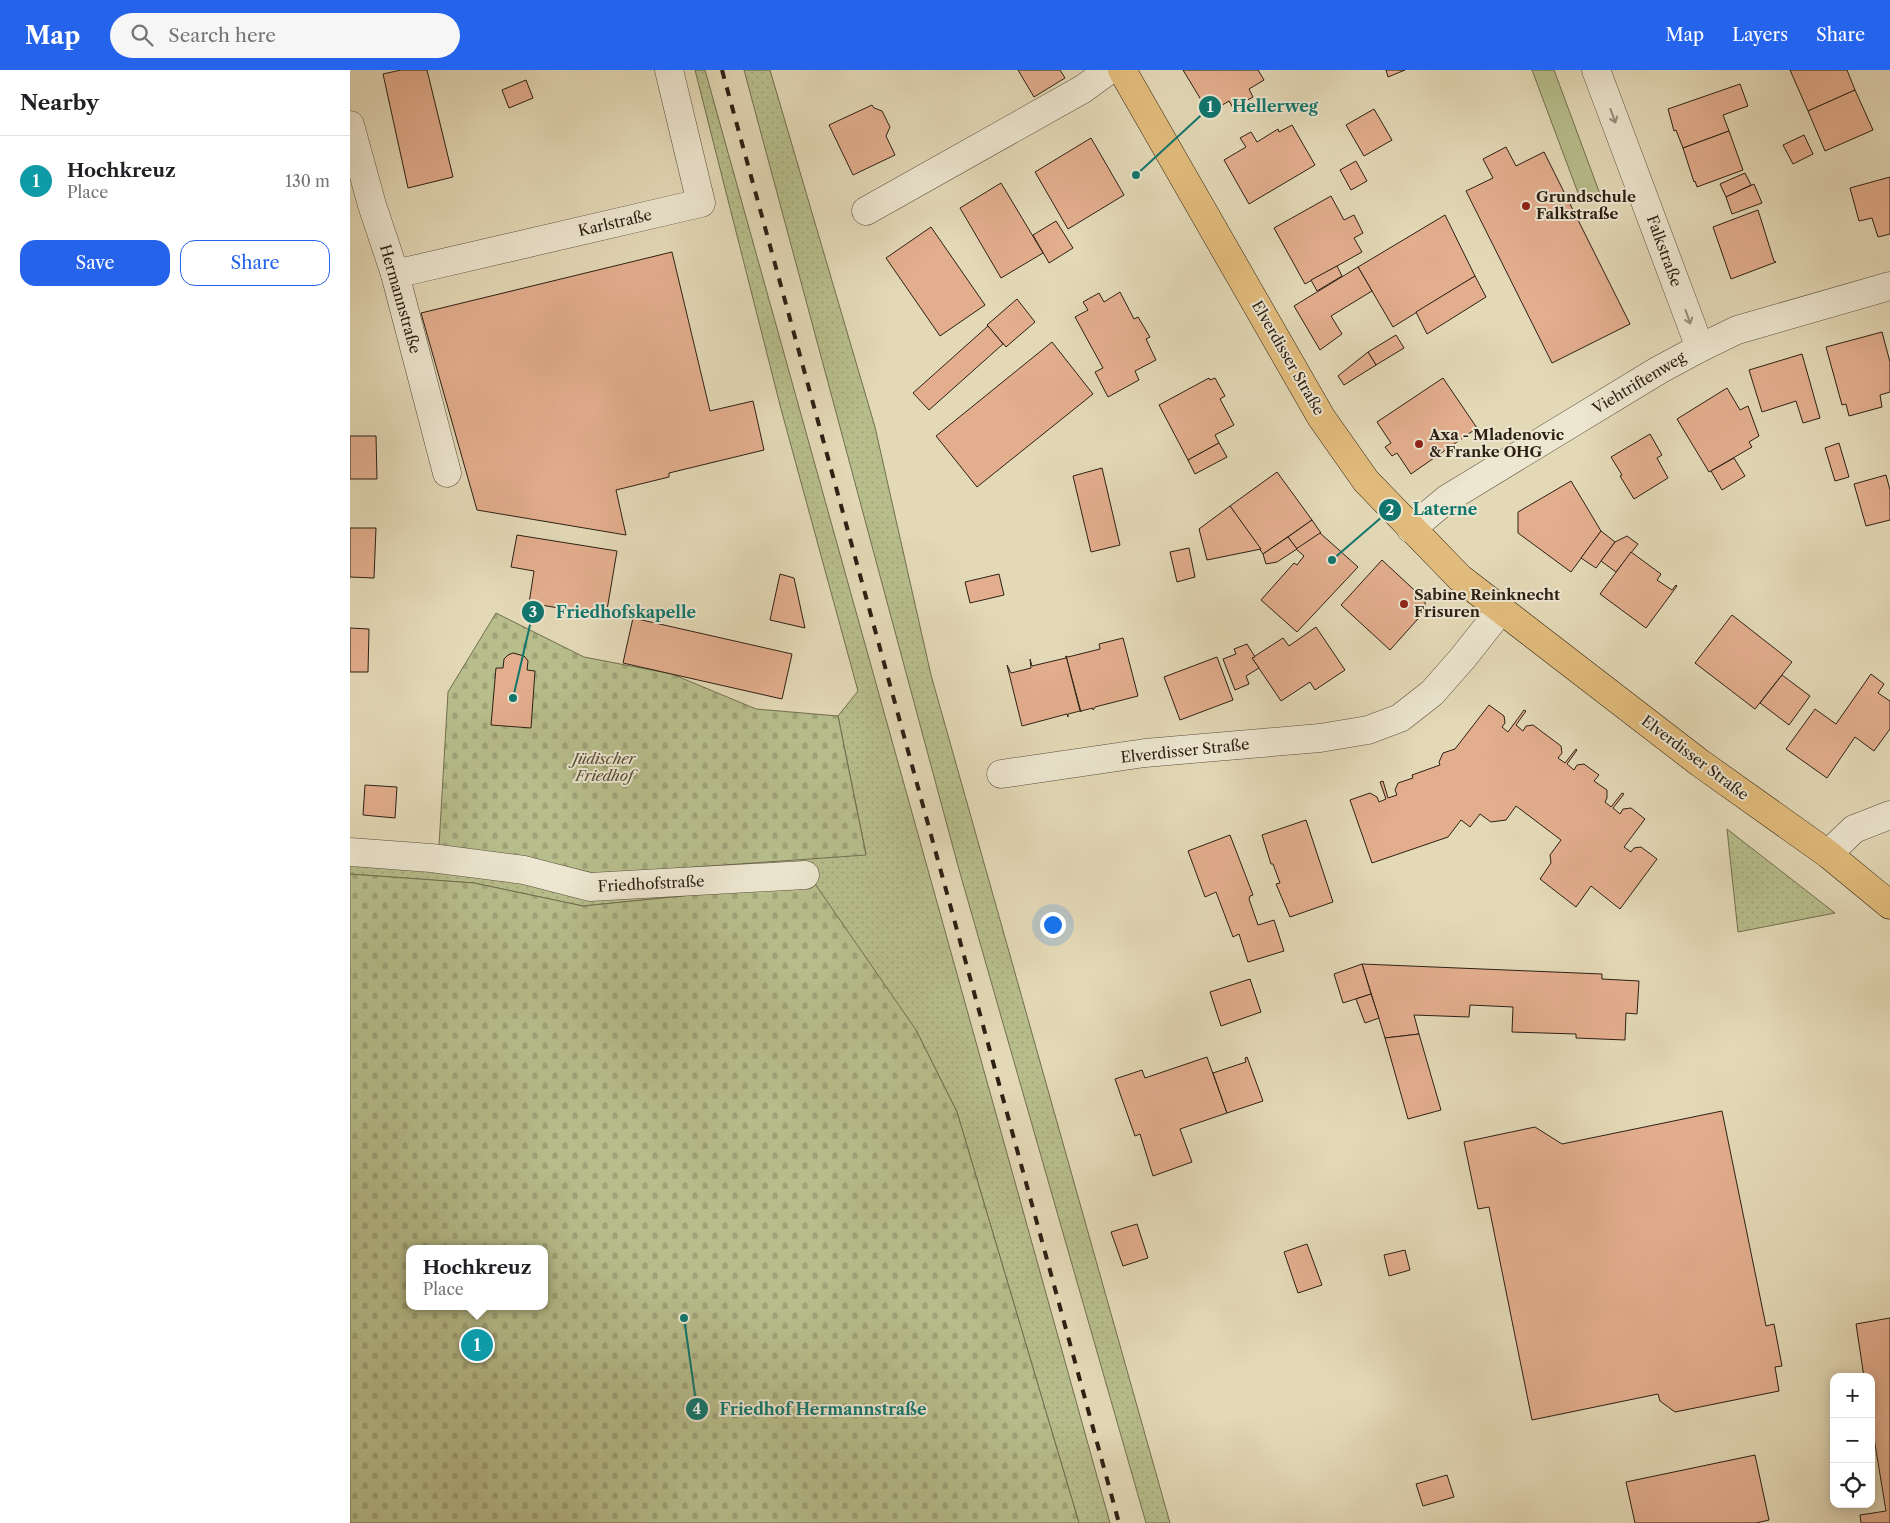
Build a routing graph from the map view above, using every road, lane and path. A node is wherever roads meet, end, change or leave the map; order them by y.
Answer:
1 (669, 70) edge
2 (1109, 70) edge
3 (1122, 70) edge
4 (1596, 70) edge
5 (350, 125) edge
6 (866, 212) dead end
7 (395, 274) junction
8 (1890, 286) edge
9 (1700, 348) junction
10 (447, 473) dead end
11 (1411, 529) junction
12 (1500, 610) junction
13 (1000, 774) dead end
14 (1890, 815) edge
15 (350, 852) edge
16 (1828, 854) junction
17 (805, 876) dead end
18 (1890, 906) edge

1 - 7 street, Karlstraße
2 - 6 street
3 - 11 main road, Elverdisser Straße
4 -> 9 street, Falkstraße
5 - 7 street, Hermannstraße
7 - 10 street, Hermannstraße
8 - 9 street, Viehtriftenweg
9 - 11 street, Viehtriftenweg
11 - 12 main road, Elverdisser Straße
12 - 13 street, Elverdisser Straße
12 - 16 main road, Elverdisser Straße
14 - 16 street
15 - 17 street, Friedhofstraße
16 - 18 main road, Elverdisser Straße

